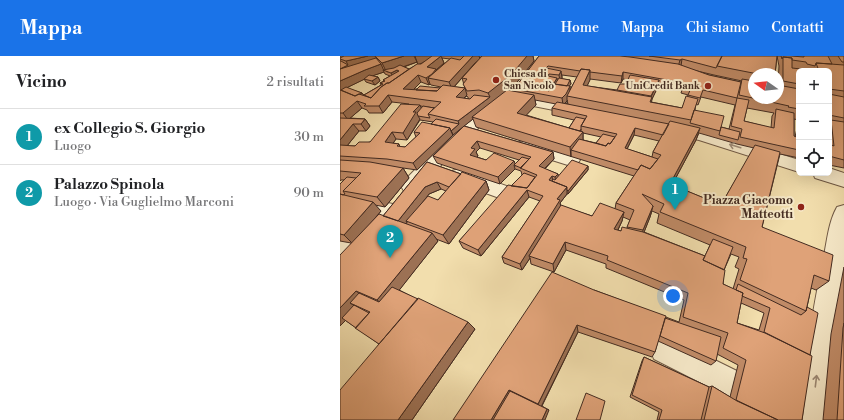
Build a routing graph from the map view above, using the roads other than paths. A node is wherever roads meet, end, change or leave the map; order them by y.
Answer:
1 (599, 114) edge
2 (653, 125) edge
3 (513, 142) edge
4 (571, 160) edge
5 (796, 165) edge
6 (417, 170) junction
7 (831, 176) edge
8 (844, 180) edge
9 (505, 193) edge
10 (340, 199) edge
11 (844, 213) edge
12 (664, 349) dead end
13 (733, 384) dead end
14 (802, 418) edge

1 - 6 street
5 -> 2 street
3 - 4 street
6 - 9 street
6 - 10 street
7 - 8 street
14 -> 11 street
12 - 13 street

